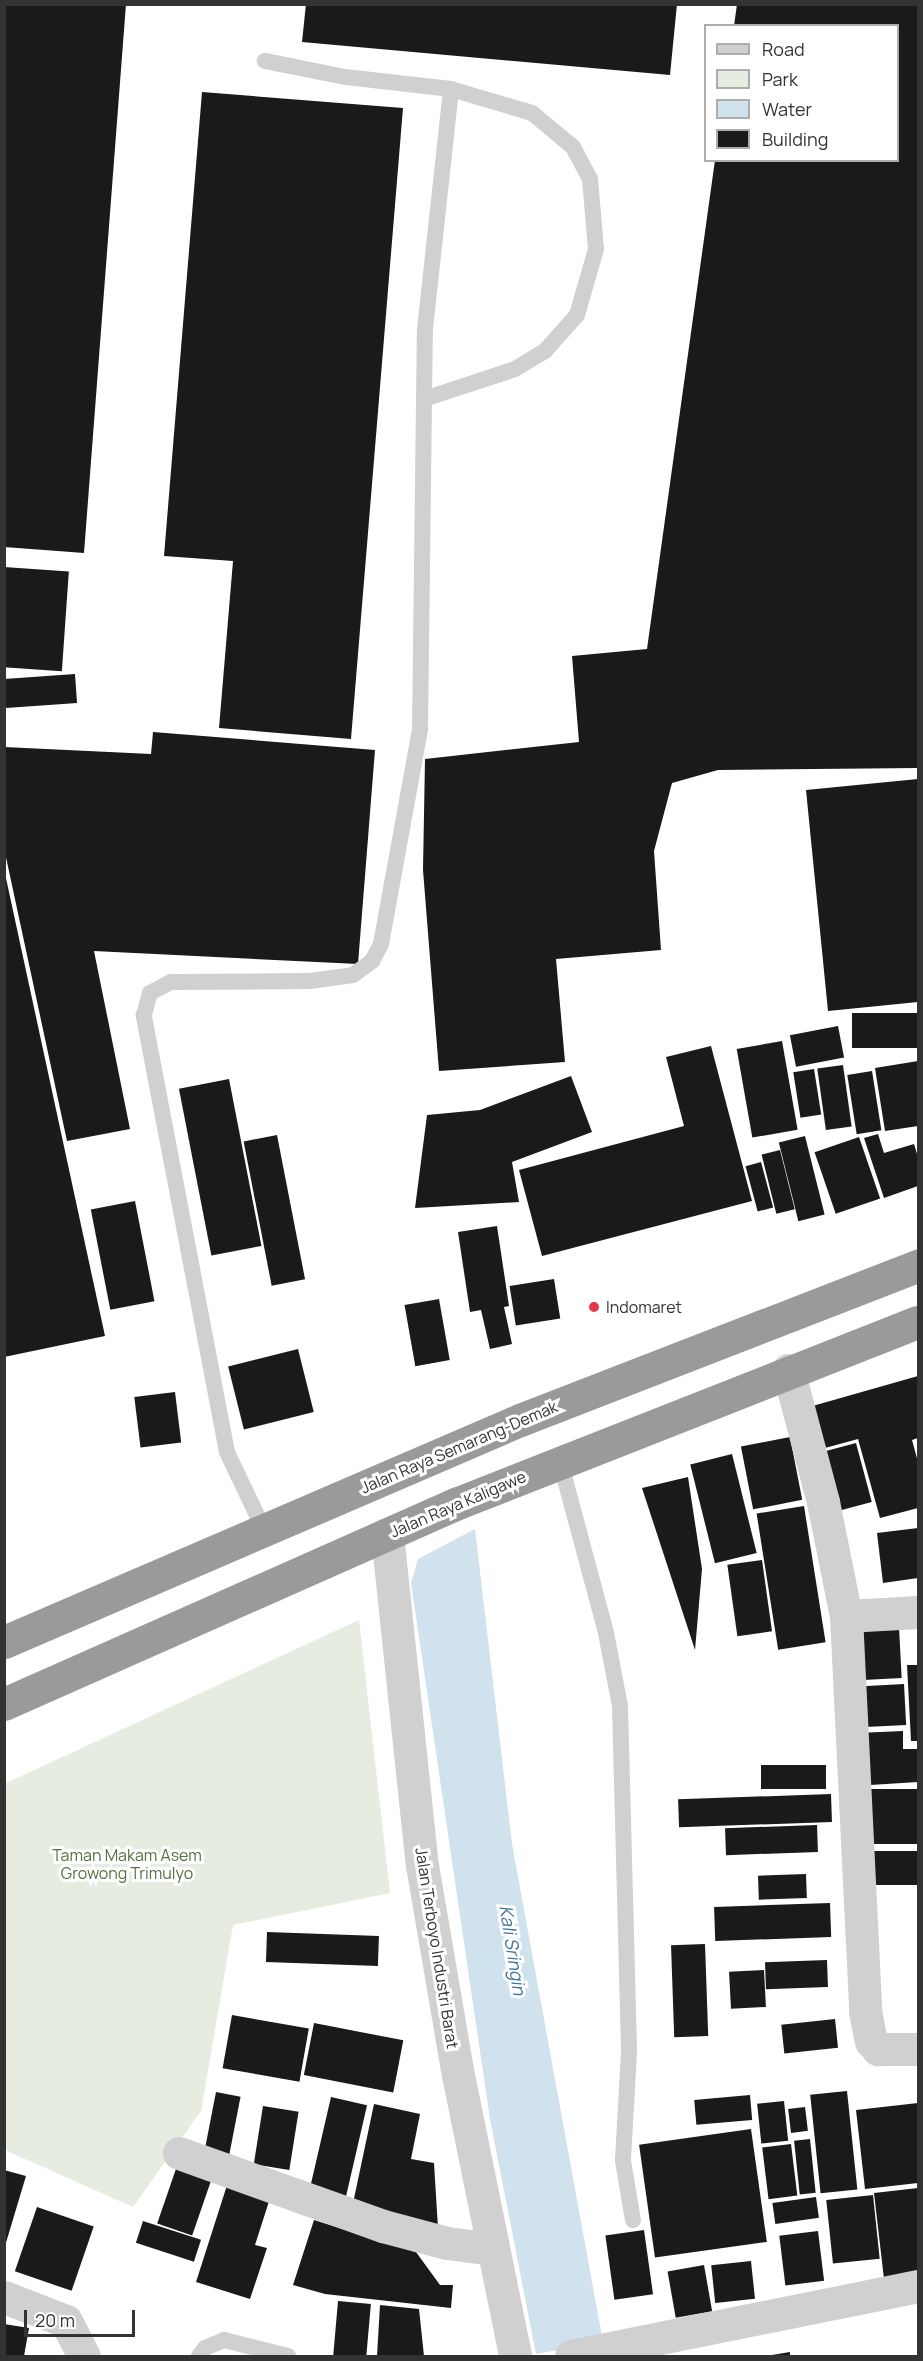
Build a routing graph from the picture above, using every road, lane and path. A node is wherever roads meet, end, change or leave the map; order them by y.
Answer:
1 (265, 61) dead end
2 (451, 89) junction
3 (424, 399) junction
4 (918, 1266) edge
5 (918, 1322) edge
6 (788, 1370) junction
7 (560, 1461) junction
8 (264, 1530) junction
9 (388, 1546) junction
10 (918, 1612) edge
11 (846, 1616) junction
12 (4, 1642) edge
13 (4, 1704) edge
14 (918, 2049) edge
15 (178, 2153) dead end
16 (633, 2220) dead end
17 (493, 2249) junction
18 (918, 2286) edge
19 (4, 2297) edge
20 (623, 2349) edge
21 (84, 2356) edge
22 (199, 2356) edge
23 (288, 2356) edge
24 (515, 2356) edge
25 (571, 2356) edge

1 - 2 lane
2 - 3 lane
2 - 3 lane
3 - 8 lane
4 - 8 highway, Jalan Raya Semarang-Demak
5 - 6 highway, Jalan Raya Kaligawe
6 - 7 highway, Jalan Raya Kaligawe
6 - 11 street
7 - 9 highway, Jalan Raya Kaligawe
7 - 16 lane
8 - 12 highway, Jalan Raya Semarang-Demak
9 - 13 highway, Jalan Raya Kaligawe
9 - 17 street, Jalan Terboyo Industri Barat
10 - 11 street
11 - 14 street
15 - 17 street
17 - 24 street, Jalan Terboyo Industri Barat
18 - 20 street
19 - 21 street
20 - 25 street
22 - 23 lane

